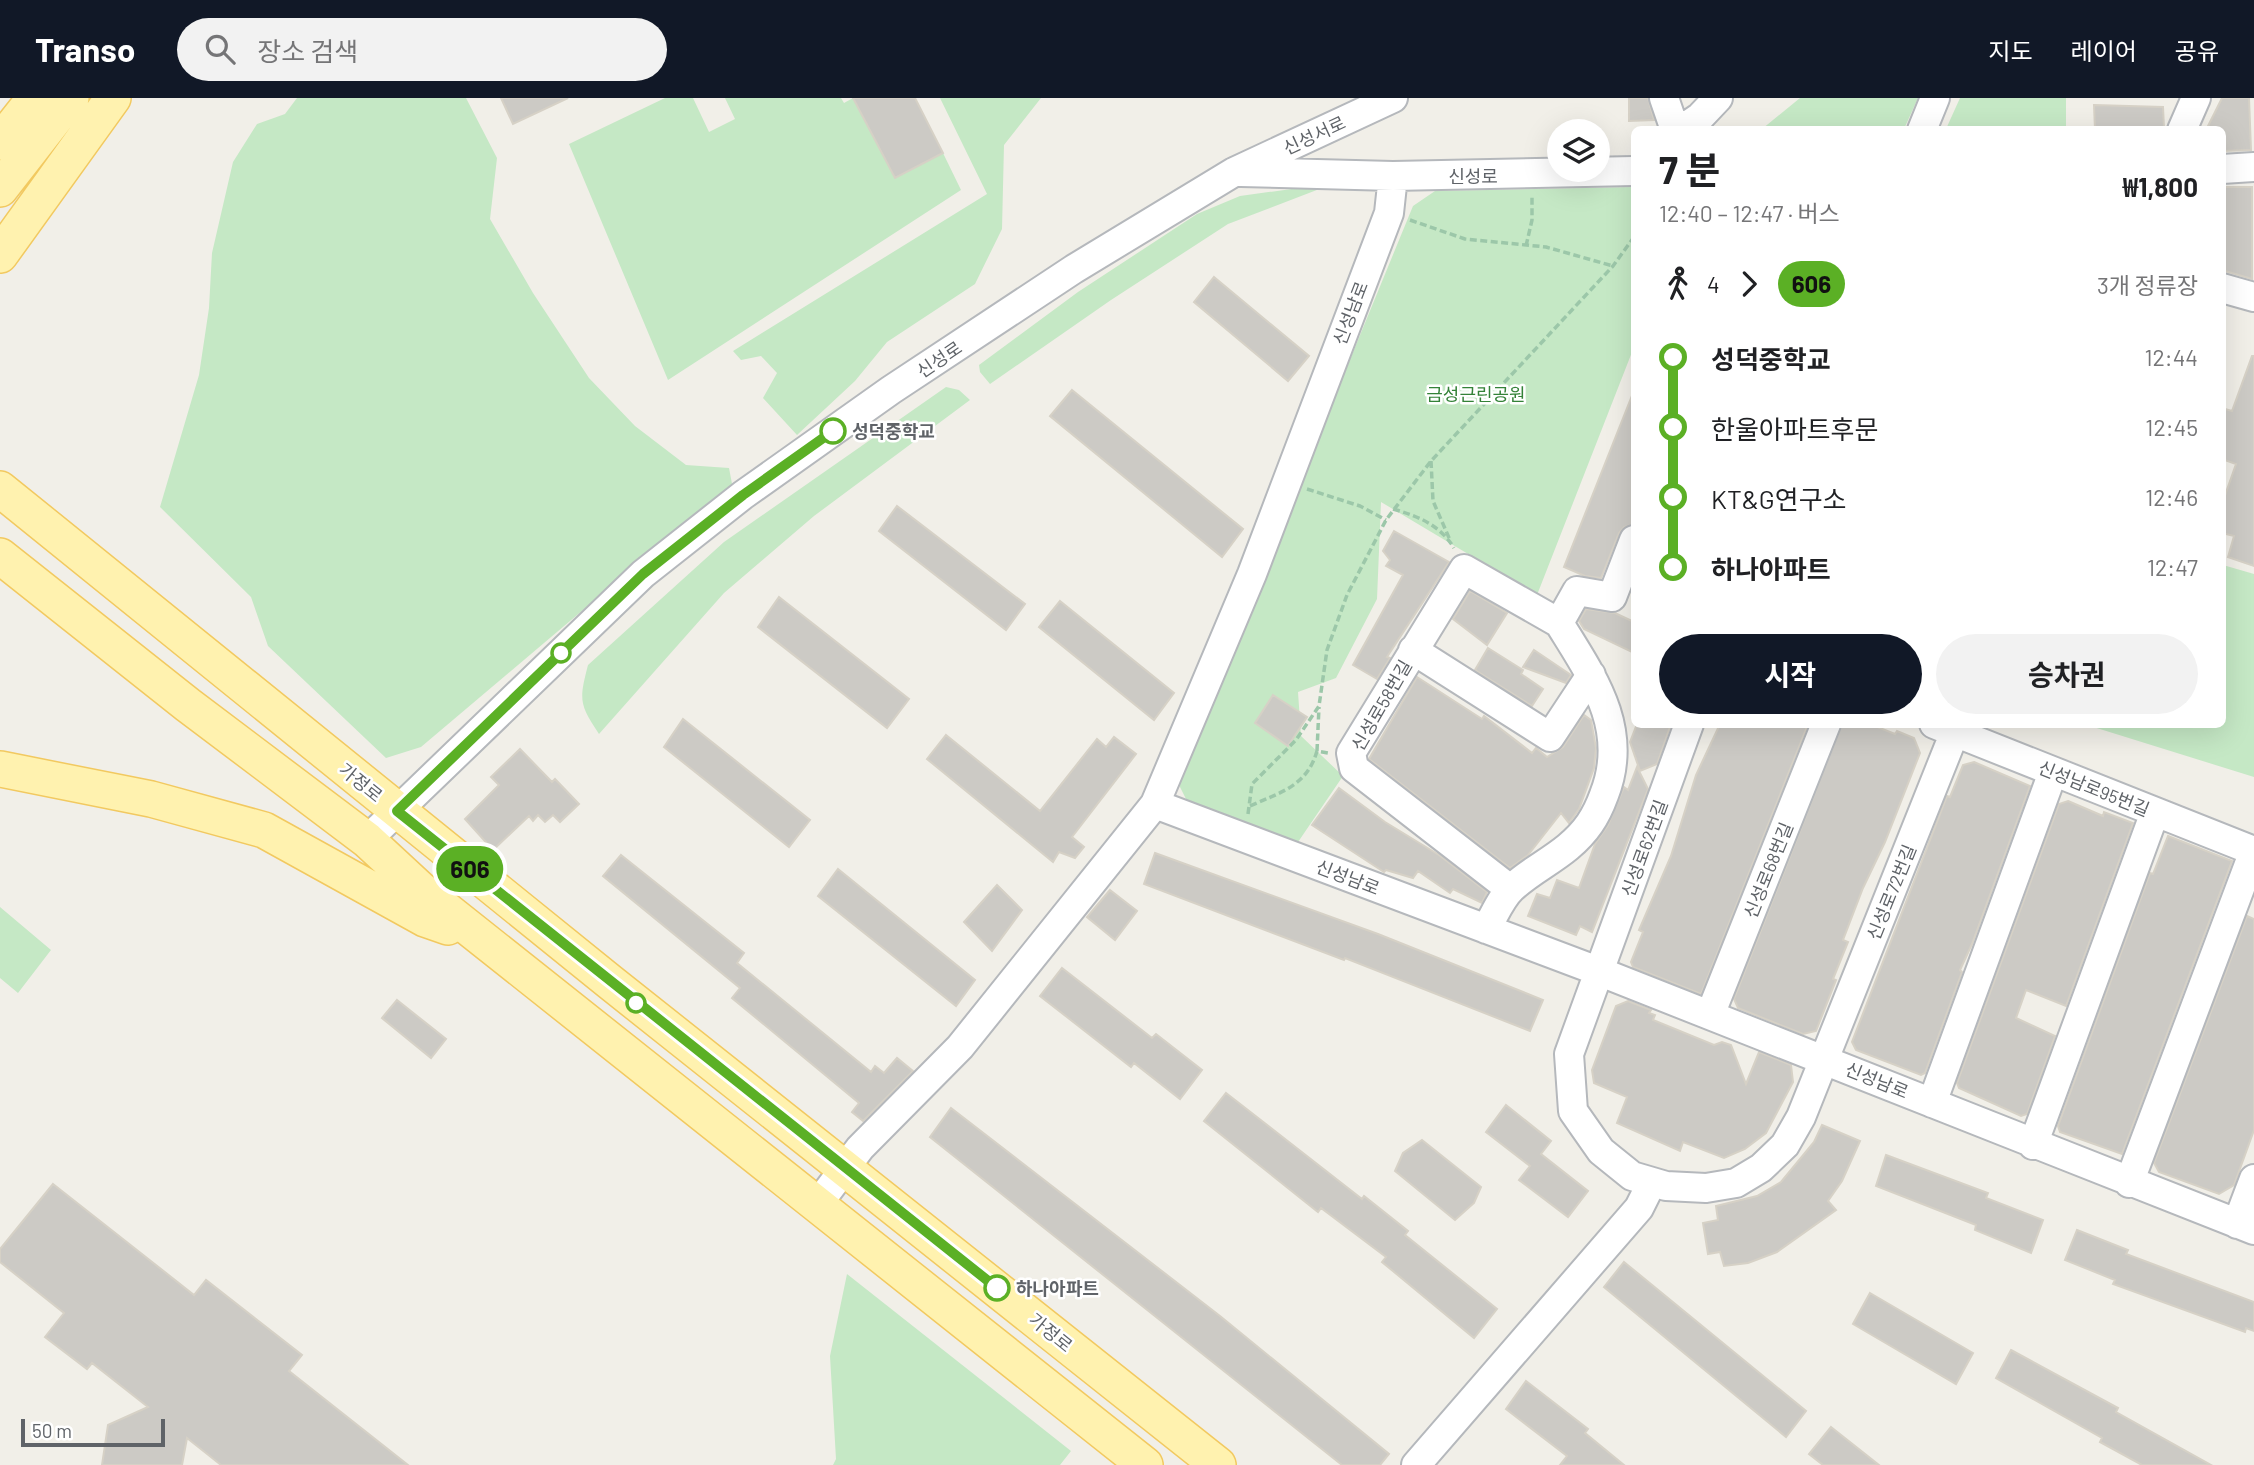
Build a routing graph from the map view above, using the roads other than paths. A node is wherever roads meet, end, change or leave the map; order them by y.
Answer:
1 (35, 98) edge
2 (71, 98) edge
3 (113, 98) edge
4 (1393, 98) edge
5 (1664, 98) edge
6 (1718, 98) edge
7 (1935, 98) edge
8 (2196, 98) edge
9 (1674, 126) edge
10 (1687, 126) edge
11 (1924, 126) edge
12 (2184, 126) edge
13 (0, 142) edge
14 (2254, 167) edge
15 (2226, 169) edge
16 (1631, 171) edge
17 (1234, 172) junction
18 (1393, 176) junction
19 (0, 189) edge
20 (0, 255) edge
21 (2226, 289) edge
22 (2254, 297) edge
23 (0, 489) edge
24 (0, 556) edge
25 (1631, 557) edge
26 (1623, 602) edge
27 (1559, 623) junction
28 (1413, 650) junction
29 (1591, 675) junction
30 (1688, 728) edge
31 (1824, 728) edge
32 (1949, 728) edge
33 (1951, 728) edge
34 (0, 769) edge
35 (2053, 772) junction
36 (1155, 804) junction
37 (397, 811) junction
38 (2155, 812) junction
39 (367, 840) junction
40 (2254, 851) edge
41 (1510, 889) junction
42 (1486, 929) junction
43 (486, 939) junction
44 (1598, 971) junction
45 (1710, 1014) junction
46 (1826, 1060) junction
47 (1932, 1103) junction
48 (2033, 1145) junction
49 (846, 1168) junction
50 (2254, 1179) edge
51 (1652, 1182) junction
52 (2130, 1183) junction
53 (817, 1205) junction
54 (2245, 1227) edge
55 (1145, 1465) edge
56 (1218, 1465) edge
57 (1416, 1465) edge

1 - 13 main road
2 - 19 main road
3 - 20 main road
4 - 17 street, 신성서로
5 - 9 street
6 - 10 street
7 - 11 street
8 - 12 street
14 - 15 street
16 - 18 street, 신성로
17 - 18 street, 신성로
17 - 37 street, 신성로
18 - 36 street, 신성남로
21 - 22 street
23 - 37 main road, 가정로
24 - 39 main road
25 - 26 street
26 - 27 street
27 - 28 street, 신성로58번길
27 - 29 street
28 - 29 street
28 - 41 street, 신성로58번길
29 - 41 street
30 - 44 street, 신성로62번길
31 - 45 street, 신성로68번길
32 - 46 street, 신성로72번길
33 - 35 street, 신성남로95번길
34 - 43 main road
35 - 38 street, 신성남로95번길
35 - 47 street
36 - 42 street, 신성남로
36 - 49 street
37 - 39 street, 신성로
37 - 49 main road, 가정로
38 - 40 street, 신성남로95번길
38 - 48 street
39 - 43 main road
40 - 52 street
41 - 42 street
42 - 44 street, 신성남로
43 - 53 main road
44 - 45 street
44 - 51 street, 신성남로
45 - 46 street
46 - 47 street, 신성남로
46 - 51 street, 신성남로
47 - 48 street, 신성남로
48 - 52 street, 신성남로
49 - 53 street
49 - 56 main road, 가정로
50 - 54 street
51 - 57 street
52 - 54 street, 신성남로
53 - 55 main road

